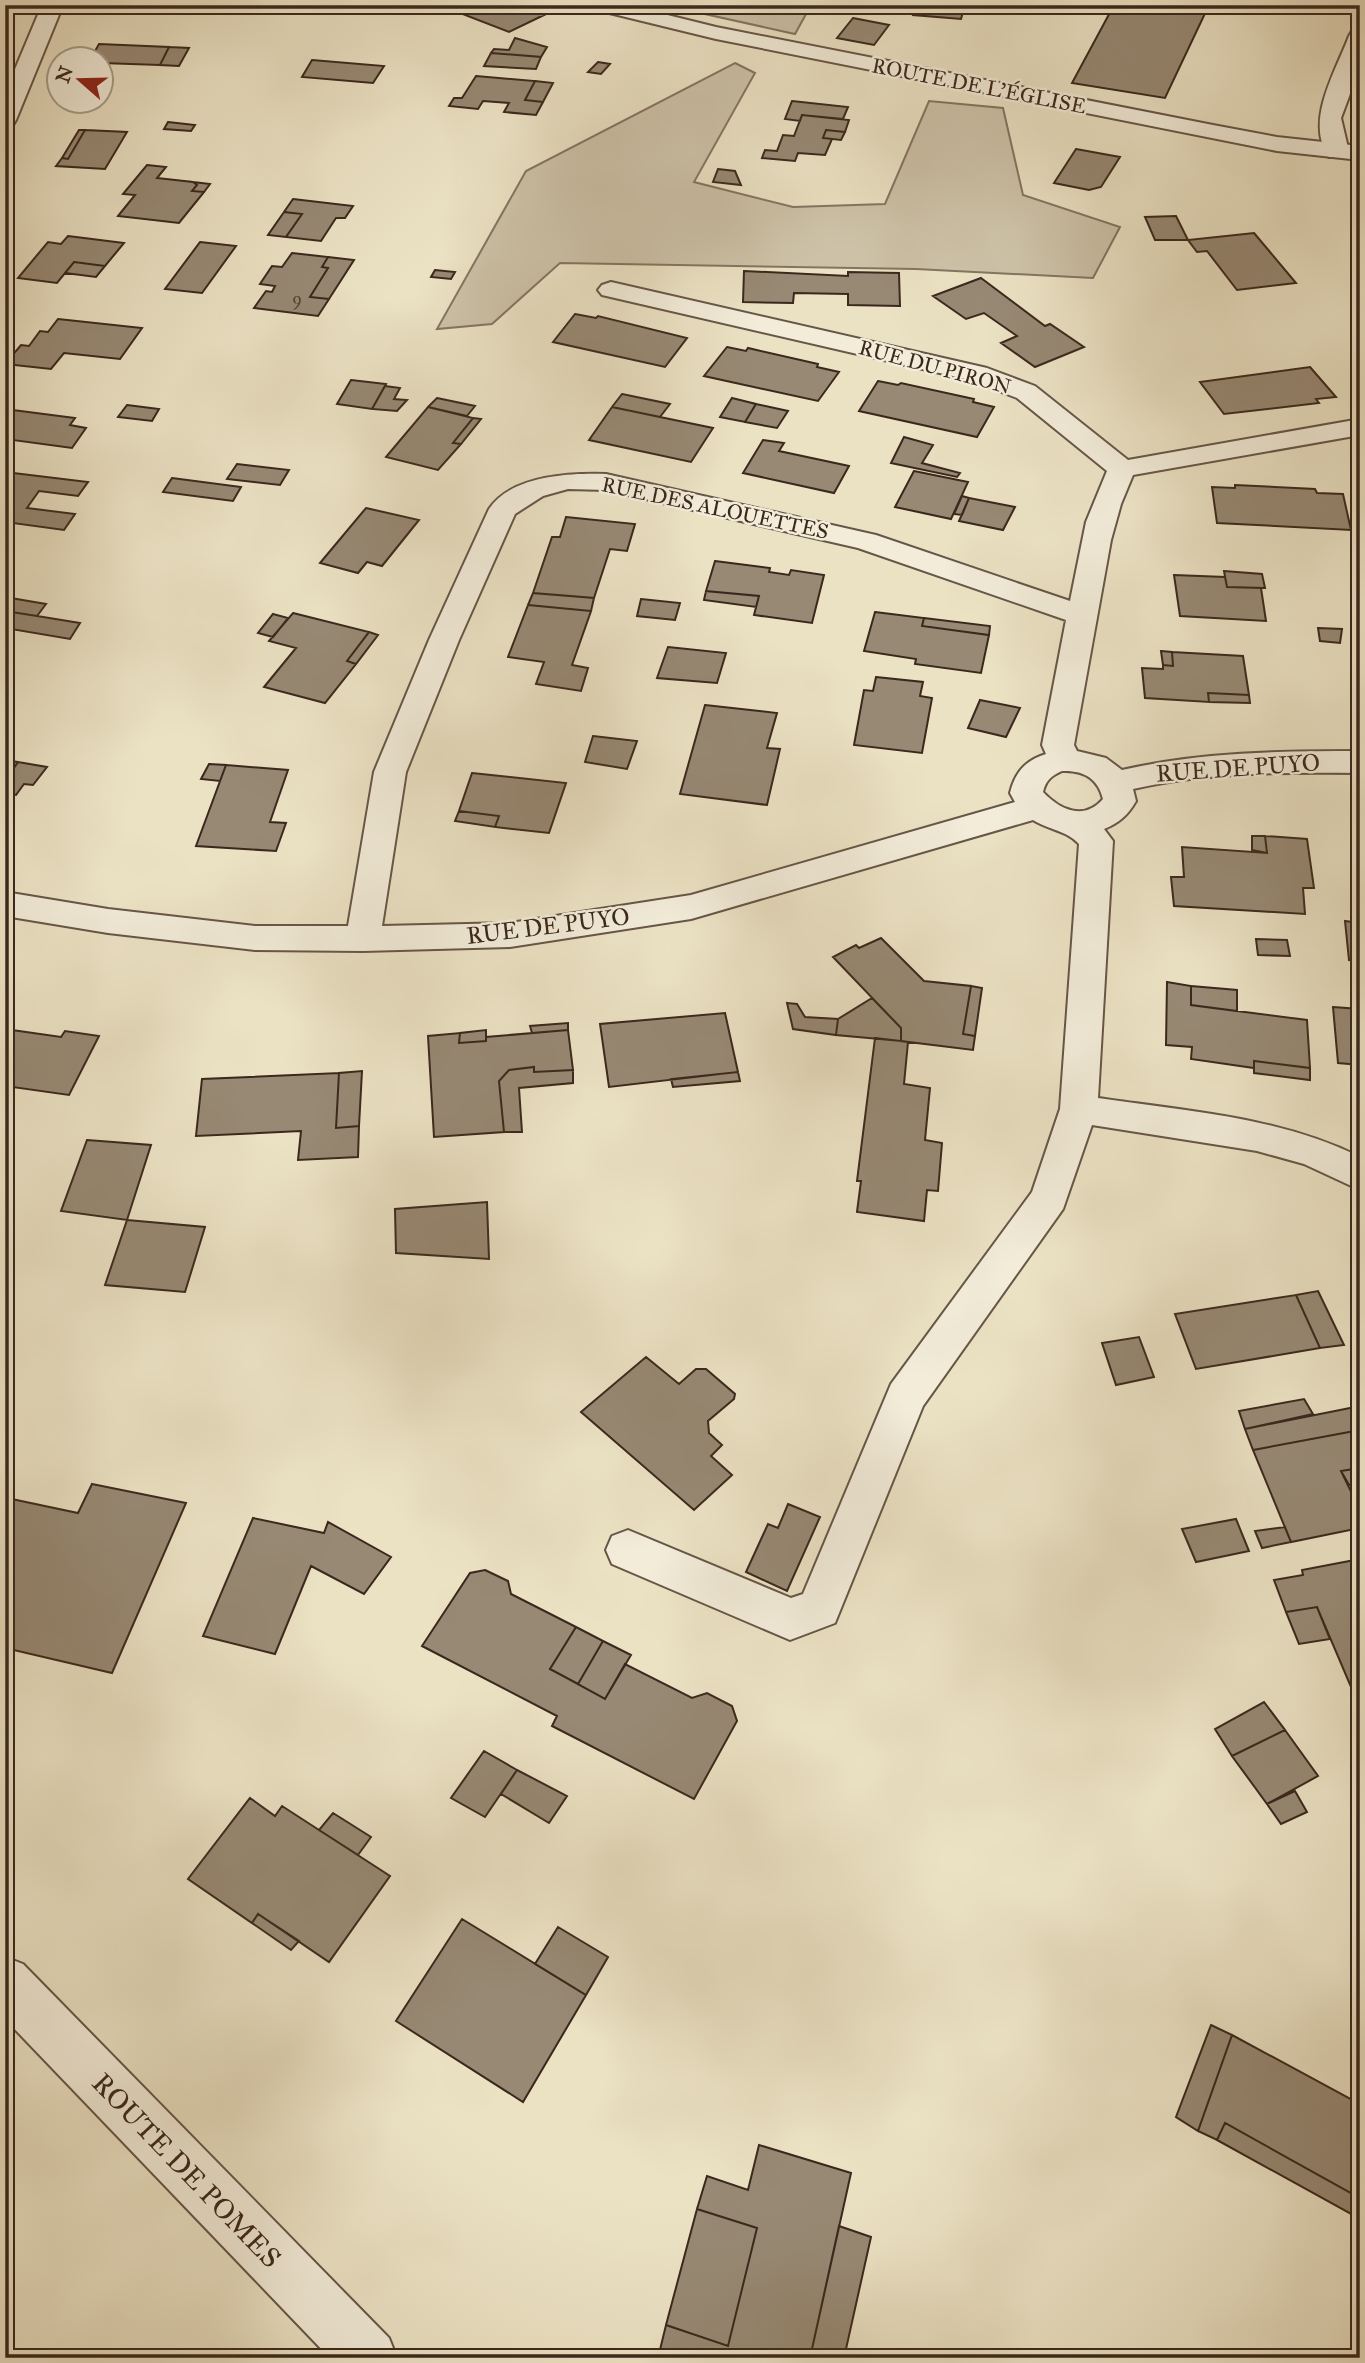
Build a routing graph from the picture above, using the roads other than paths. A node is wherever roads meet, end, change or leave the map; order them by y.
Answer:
1 (53, 5) edge
2 (600, 5) edge
3 (1360, 36) edge
4 (5, 120) edge
5 (1337, 152) junction
6 (1360, 153) edge
7 (611, 290) dead end
8 (1360, 427) edge
9 (1122, 469) junction
10 (1082, 615) junction
11 (1065, 760) junction
12 (1360, 762) edge
13 (1116, 782) junction
14 (1036, 808) junction
15 (1079, 824) junction
16 (5, 904) edge
17 (363, 939) junction
18 (1079, 1109) junction
19 (1360, 1175) edge
20 (628, 1550) dead end
21 (5, 1982) edge
22 (369, 2358) edge

1 - 4 street
2 - 5 street, ROUTE DE L'ÉGLISE
3 - 5 street
5 - 6 street, ROUTE DE L'ÉGLISE
7 - 9 street, RUE DU PIRON
8 - 9 street
9 - 10 street
10 - 11 street
10 - 17 street, RUE DES ALOUETTES
11 - 13 street
11 - 14 street
12 - 13 street, RUE DE PUYO
13 - 15 street
14 - 15 street
14 - 17 street, RUE DE PUYO
15 - 18 street
16 - 17 street, RUE DE PUYO
18 - 19 street
18 - 20 street
21 - 22 street, ROUTE DE POMES

